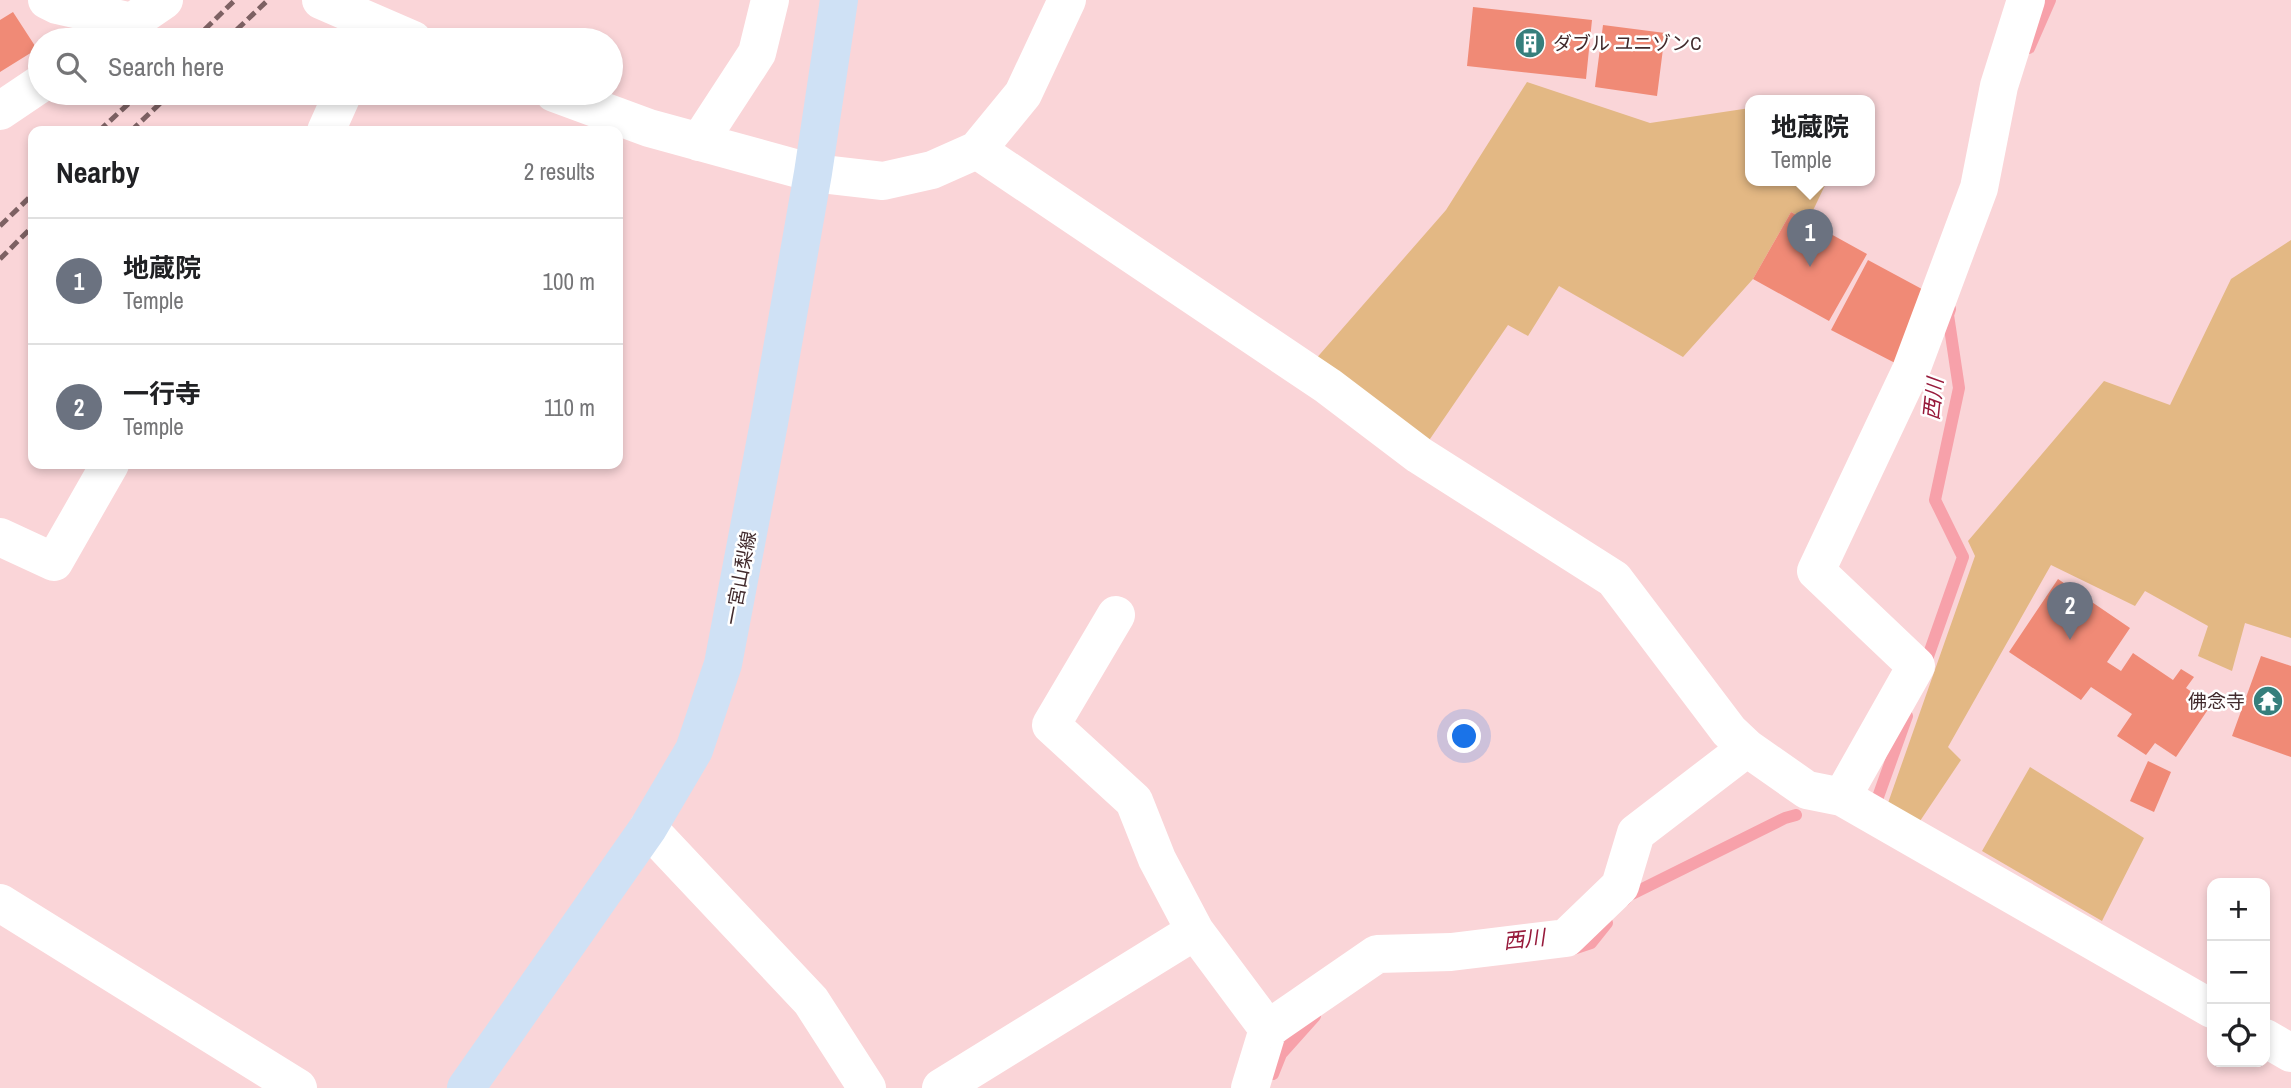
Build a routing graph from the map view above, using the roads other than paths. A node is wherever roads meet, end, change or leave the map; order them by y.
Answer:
1 (47, 0) edge
2 (164, 0) edge
3 (321, 0) edge
4 (770, 0) edge
5 (839, 0) edge
6 (1067, 0) edge
7 (2026, 0) edge
8 (112, 28) edge
9 (123, 28) edge
10 (363, 28) edge
11 (28, 92) edge
12 (338, 105) edge
13 (587, 105) edge
14 (0, 111) edge
15 (328, 126) edge
16 (699, 142) junction
17 (977, 150) junction
18 (813, 173) junction
19 (107, 469) edge
20 (0, 537) edge
21 (1116, 615) dead end
22 (1747, 748) junction
23 (1842, 797) junction
24 (648, 828) junction
25 (0, 903) edge
26 (1195, 931) junction
27 (2207, 1006) edge
28 (1268, 1029) junction
29 (2270, 1041) edge
30 (2291, 1053) edge
31 (298, 1088) edge
32 (466, 1088) edge
33 (867, 1088) edge
34 (941, 1088) edge
35 (1250, 1088) edge

1 - 8 street
2 - 9 street
3 - 10 street
4 - 16 street
5 - 18 main road, 一宮山梨線
6 - 17 street
7 - 23 street
11 - 14 street
12 - 15 street
13 - 16 street
16 - 18 street
17 - 18 street
17 - 22 street
18 - 24 main road, 一宮山梨線
19 - 20 street
21 - 26 street
22 - 23 street
22 - 28 street
23 - 27 street
24 - 32 main road, 一宮山梨線
24 - 33 street
25 - 31 street
26 - 28 street
26 - 34 street
28 - 35 street
29 - 30 street

